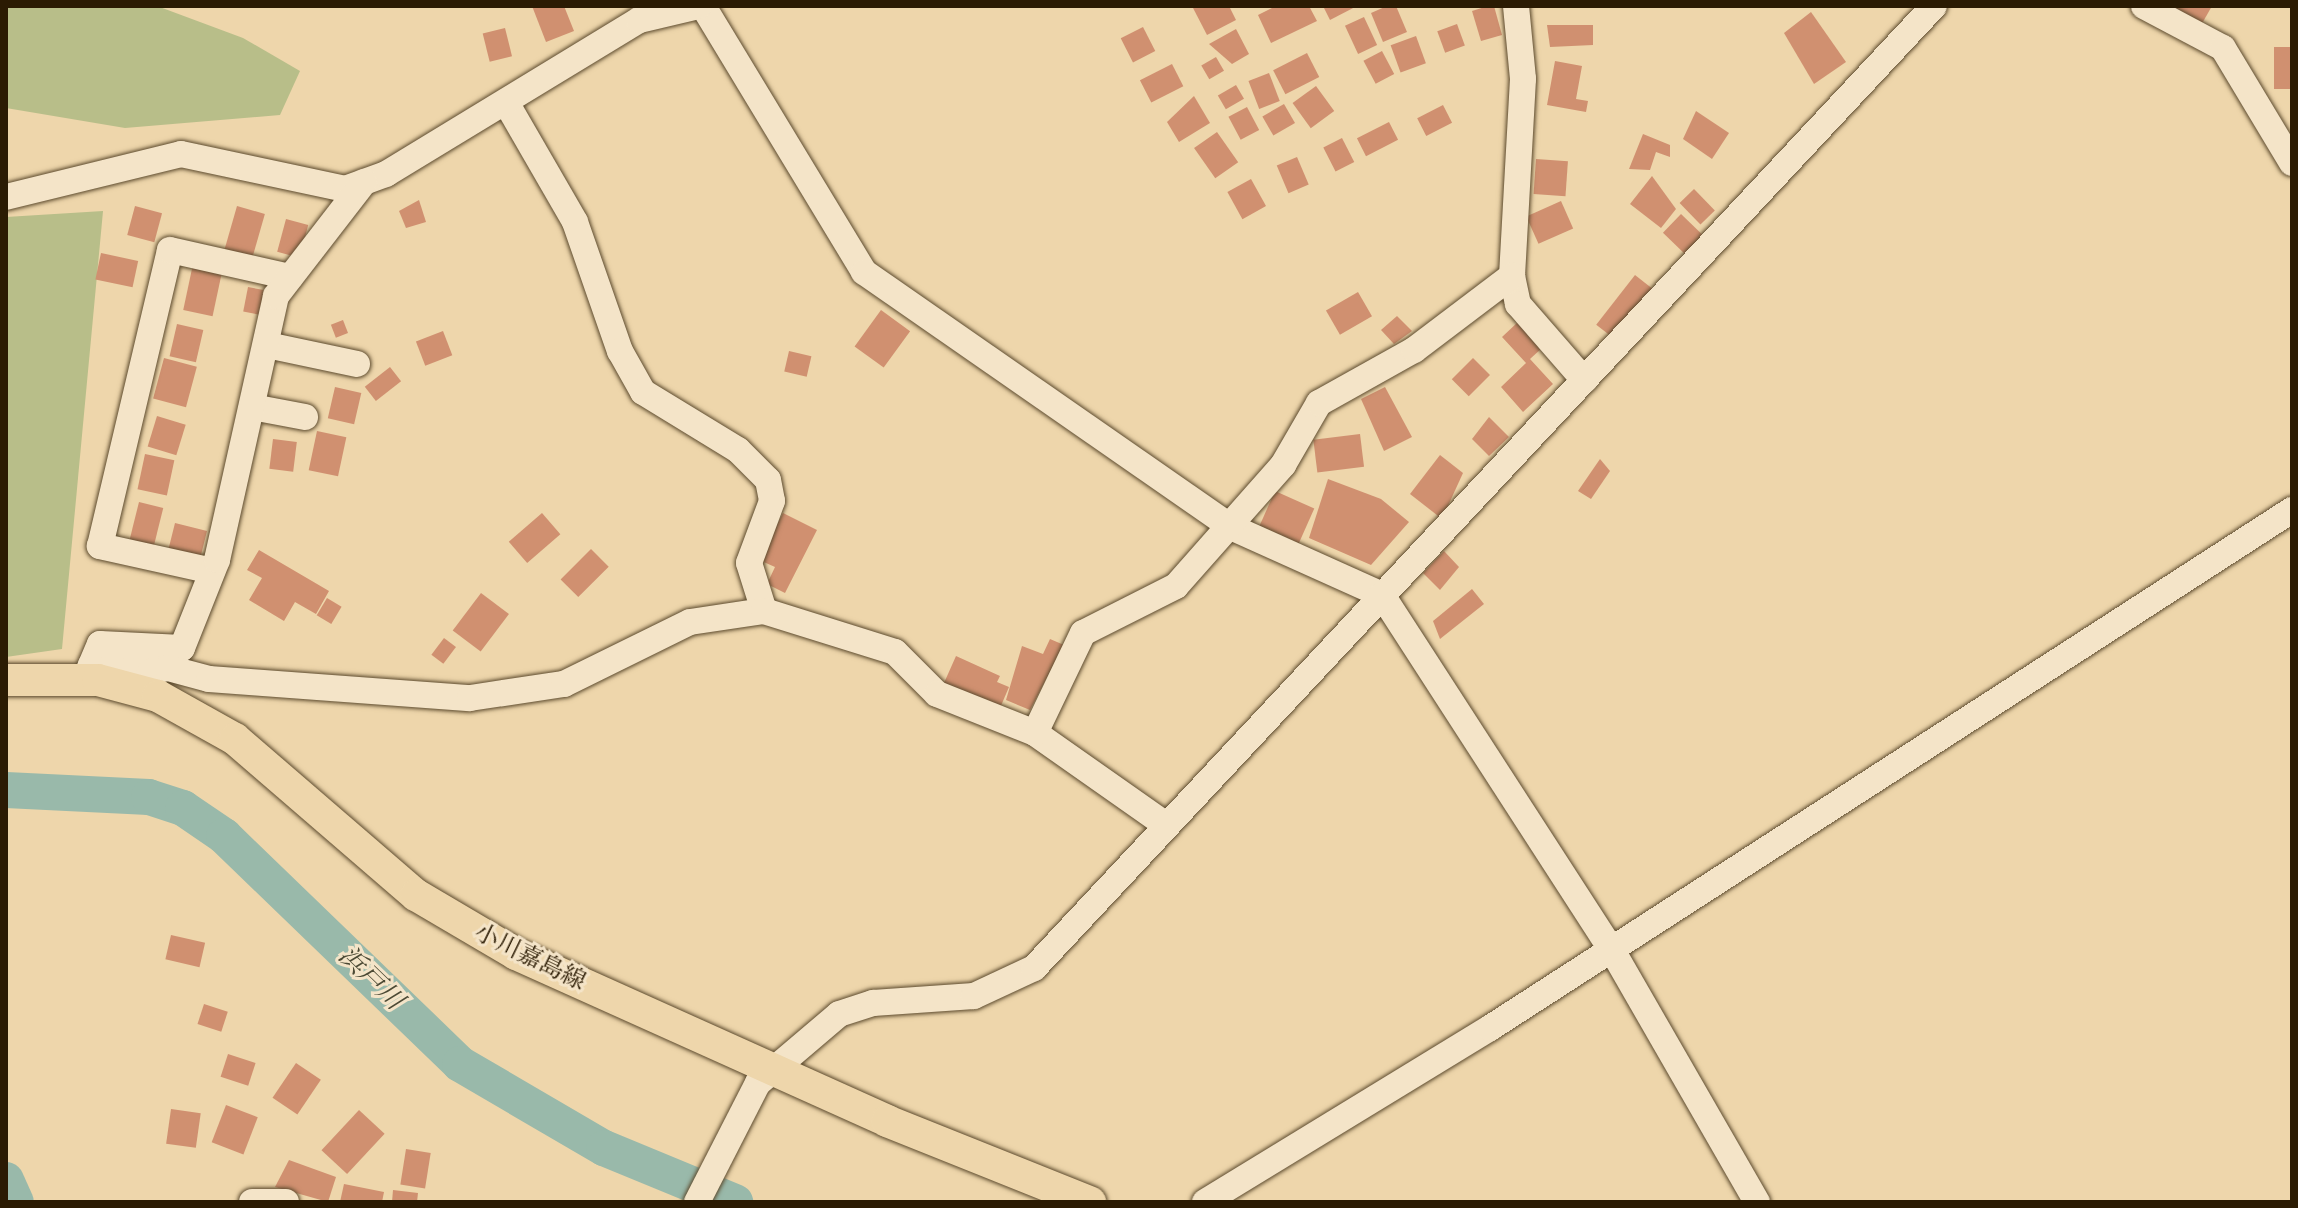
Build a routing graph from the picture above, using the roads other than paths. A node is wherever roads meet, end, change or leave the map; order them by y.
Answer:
1 (701, 6) edge
2 (1516, 6) edge
3 (1934, 6) edge
4 (2147, 7) edge
5 (507, 104) junction
6 (2280, 122) edge
7 (2292, 163) edge
8 (364, 182) junction
9 (6, 197) edge
10 (1512, 276) junction
11 (290, 277) junction
12 (267, 345) junction
13 (357, 364) dead end
14 (1584, 380) junction
15 (252, 407) junction
16 (305, 417) dead end
17 (2292, 510) edge
18 (1233, 528) junction
19 (208, 570) junction
20 (1382, 595) junction
21 (764, 611) junction
22 (88, 672) junction
23 (6, 680) edge
24 (147, 682) junction
25 (1035, 733) junction
26 (1166, 825) junction
27 (1612, 950) junction
28 (772, 1067) junction
29 (252, 1202) edge
30 (286, 1202) edge
31 (697, 1202) edge
32 (1090, 1202) edge
33 (1205, 1202) edge
34 (1757, 1202) edge

1 - 5 street
1 - 18 street
2 - 10 street
3 - 14 street
4 - 6 street
5 - 8 street
5 - 21 street
6 - 7 street
8 - 9 street
8 - 11 street
10 - 14 street
10 - 18 street
11 - 12 street
11 - 19 street
12 - 13 street
12 - 15 street
14 - 20 street
15 - 16 street
15 - 19 street
17 - 27 street
18 - 20 street
18 - 25 street
19 - 22 street
20 - 26 street
20 - 27 street
21 - 24 street
21 - 25 street
22 - 23 main road, 小川嘉島線
22 - 24 main road, 小川嘉島線
24 - 28 main road, 小川嘉島線
25 - 26 street
26 - 28 street
27 - 33 street
27 - 34 street
28 - 31 street
28 - 32 main road, 小川嘉島線
29 - 30 street

